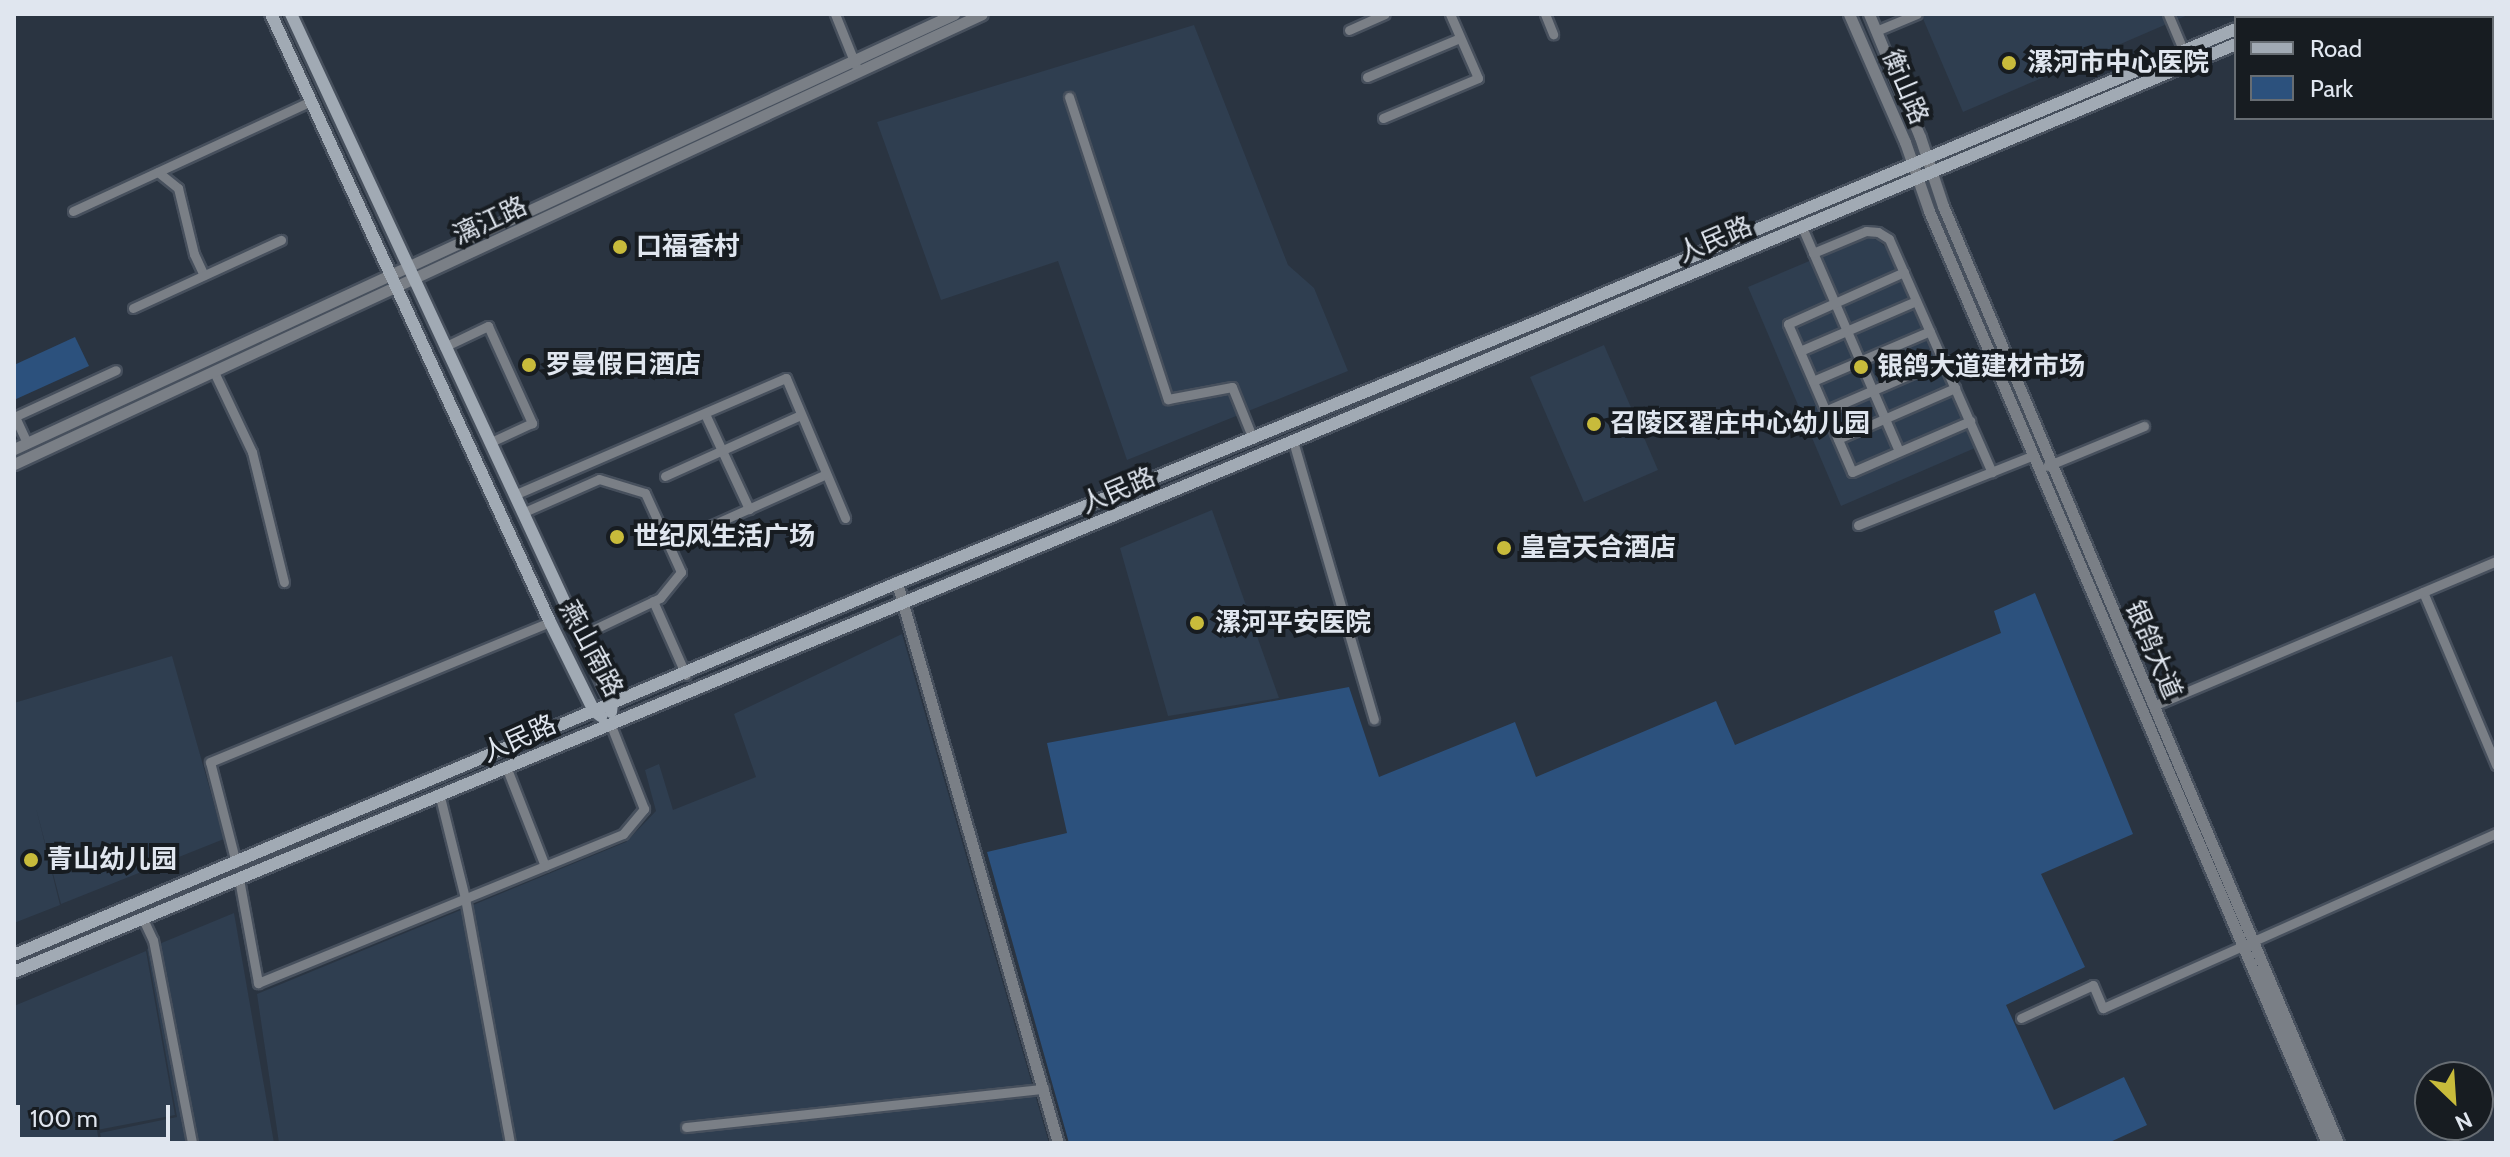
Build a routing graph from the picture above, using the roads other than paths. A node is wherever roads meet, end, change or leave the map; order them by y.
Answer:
1 (271, 14) edge
2 (291, 14) edge
3 (835, 14) edge
4 (954, 14) edge
5 (982, 14) edge
6 (1385, 14) edge
7 (1450, 14) edge
8 (1545, 14) edge
9 (1849, 14) edge
10 (1869, 14) edge
11 (1917, 14) edge
12 (2168, 14) edge
13 (933, 18) edge
14 (1349, 30) dead end
15 (2234, 30) edge
16 (1876, 31) junction
17 (1553, 34) dead end
18 (1460, 38) junction
19 (2234, 45) edge
20 (2183, 50) junction
21 (854, 60) junction
22 (859, 73) junction
23 (1367, 77) dead end
24 (327, 94) junction
25 (2095, 94) junction
26 (1069, 97) dead end
27 (311, 101) junction
28 (1383, 118) dead end
29 (1928, 156) junction
30 (1912, 163) junction
31 (158, 172) junction
32 (1933, 173) junction
33 (1918, 179) junction
34 (73, 211) dead end
35 (1802, 227) junction
36 (281, 240) dead end
37 (1813, 253) junction
38 (408, 267) junction
39 (1904, 272) junction
40 (204, 275) junction
41 (389, 275) junction
42 (414, 281) junction
43 (396, 289) junction
44 (1916, 301) junction
45 (1835, 303) junction
46 (133, 308) dead end
47 (1847, 331) junction
48 (1930, 331) junction
49 (444, 347) junction
50 (1800, 351) junction
51 (1943, 360) junction
52 (1860, 361) junction
53 (116, 370) dead end
54 (214, 372) junction
55 (1813, 381) junction
56 (1955, 388) junction
57 (1872, 390) junction
58 (1825, 411) junction
59 (705, 414) junction
60 (801, 415) junction
61 (15, 417) edge
62 (1885, 419) junction
63 (1970, 421) junction
64 (2144, 426) dead end
65 (1253, 439) junction
66 (1838, 439) junction
67 (1293, 441) junction
68 (27, 443) junction
69 (492, 448) junction
70 (14, 449) edge
71 (722, 450) junction
72 (1899, 451) junction
73 (2034, 455) junction
74 (476, 461) junction
75 (14, 464) edge
76 (2046, 467) junction
77 (1992, 472) junction
78 (826, 474) junction
79 (665, 476) dead end
80 (514, 495) junction
81 (749, 509) junction
82 (522, 513) junction
83 (845, 518) dead end
84 (1858, 525) dead end
85 (701, 530) dead end
86 (2496, 561) edge
87 (284, 582) dead end
88 (897, 583) junction
89 (2423, 592) junction
90 (653, 601) junction
91 (904, 604) junction
92 (550, 622) junction
93 (580, 636) junction
94 (686, 675) junction
95 (612, 704) junction
96 (2153, 706) junction
97 (594, 711) junction
98 (1374, 719) dead end
99 (610, 723) junction
100 (2496, 765) edge
101 (507, 769) junction
102 (440, 797) junction
103 (2496, 833) edge
104 (236, 863) junction
105 (545, 866) junction
106 (239, 879) junction
107 (465, 898) junction
108 (143, 919) junction
109 (2248, 942) junction
110 (14, 955) edge
111 (14, 972) edge
112 (2021, 1018) dead end
113 (1044, 1089) junction
114 (686, 1127) dead end
115 (192, 1143) edge
116 (510, 1143) edge
117 (1058, 1143) edge
118 (2327, 1143) edge
119 (2338, 1143) edge

1 - 27 main road, 燕山南路
2 - 24 main road, 燕山南路
3 - 21 street
4 - 13 street, 漓江路
5 - 22 street, 漓江路
6 - 14 street
7 - 18 street
8 - 17 street
9 - 30 street, 衡山路
10 - 16 street, 衡山路
11 - 16 street
12 - 20 street
13 - 21 street, 漓江路
15 - 20 main road, 人民路
16 - 29 street, 衡山路
18 - 23 street
18 - 28 street
19 - 25 main road, 人民路
20 - 25 main road, 人民路
21 - 22 street
21 - 38 street, 漓江路
22 - 42 street, 漓江路
24 - 27 main road
24 - 38 main road, 燕山南路
25 - 29 main road, 人民路
25 - 32 main road, 人民路
26 - 65 street
27 - 31 street
27 - 41 main road, 燕山南路
29 - 30 main road, 人民路
29 - 32 street, 衡山路
30 - 33 street, 衡山路
30 - 65 main road, 人民路
31 - 34 street
31 - 40 street
32 - 33 main road, 人民路
32 - 76 street, 银鸽大道
33 - 35 main road, 人民路
33 - 73 street, 银鸽大道
35 - 37 street
35 - 67 main road, 人民路
36 - 40 street
37 - 39 street
37 - 45 street
38 - 41 street, 漓江路
38 - 42 main road, 燕山南路
39 - 44 street
39 - 45 street
40 - 46 street
41 - 43 main road, 燕山南路
41 - 68 street, 漓江路
42 - 43 street, 漓江路
42 - 49 main road, 燕山南路
43 - 54 street, 漓江路
43 - 74 main road, 燕山南路
44 - 47 street
44 - 48 street
45 - 47 street
45 - 50 street
47 - 50 street
47 - 52 street
48 - 51 street
48 - 52 street
49 - 69 main road, 燕山南路
49 - 69 street
50 - 55 street
51 - 56 street
51 - 57 street
52 - 55 street
52 - 57 street
53 - 61 street
54 - 75 street, 漓江路
54 - 87 street
55 - 58 street
56 - 62 street
56 - 63 street
57 - 58 street
57 - 62 street
58 - 66 street
59 - 60 street
59 - 71 street
59 - 80 street
60 - 71 street
60 - 78 street
61 - 68 street
62 - 66 street
62 - 72 street
63 - 72 street
63 - 77 street
64 - 76 street
65 - 88 main road, 人民路
66 - 72 street
67 - 91 main road, 人民路
67 - 98 street
68 - 70 street, 漓江路
69 - 74 main road
69 - 80 main road, 燕山南路
71 - 79 street
71 - 81 street
73 - 76 street, 银鸽大道
73 - 77 street
74 - 92 main road, 燕山南路
76 - 96 street, 银鸽大道
76 - 109 street, 银鸽大道
77 - 84 street
78 - 81 street
78 - 83 street
80 - 82 main road, 燕山南路
81 - 85 street
82 - 90 street
82 - 93 main road, 燕山南路
86 - 89 street
88 - 91 street
88 - 94 main road, 人民路
89 - 96 street
89 - 100 street
90 - 93 street
90 - 94 street
91 - 99 main road, 人民路
91 - 113 street
92 - 97 main road, 燕山南路
92 - 104 street
93 - 95 main road, 燕山南路
94 - 95 main road, 人民路
95 - 97 main road, 人民路
95 - 99 main road, 燕山南路
96 - 109 street, 银鸽大道
97 - 99 main road, 燕山南路
97 - 104 main road, 人民路
99 - 101 main road, 人民路
99 - 105 street
101 - 102 main road, 人民路
101 - 105 street
102 - 106 main road, 人民路
102 - 107 street
103 - 109 street
104 - 110 main road, 人民路
105 - 107 street
106 - 107 street
106 - 108 main road, 人民路
107 - 116 street
108 - 111 main road, 人民路
108 - 115 street
109 - 112 street
109 - 118 street, 银鸽大道
109 - 119 street, 银鸽大道
113 - 114 street
113 - 117 street

